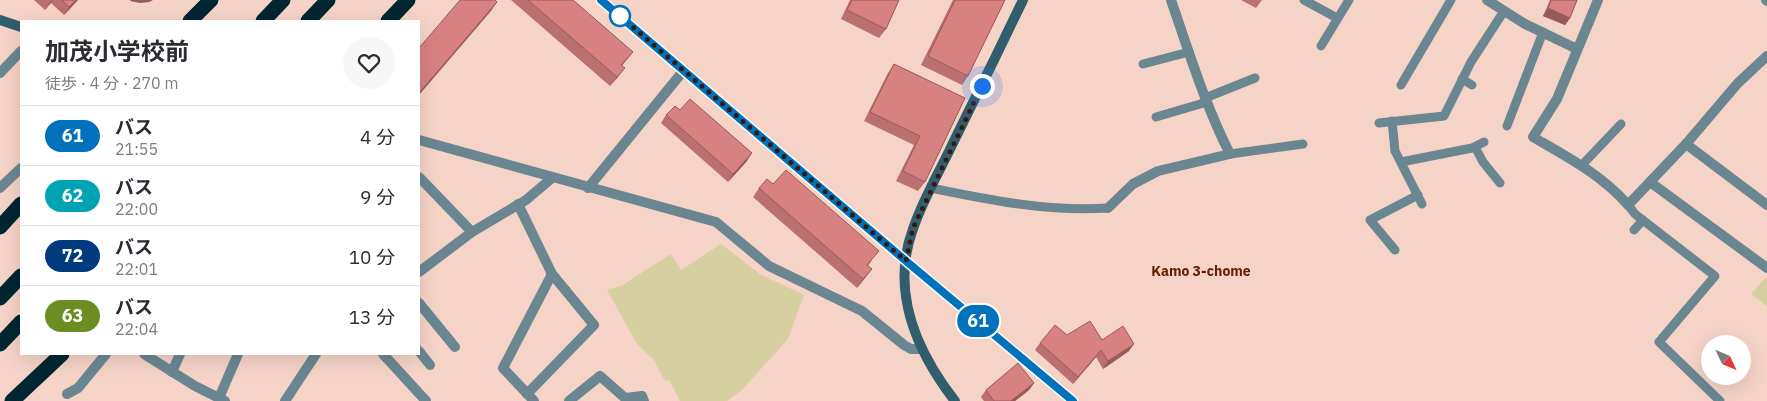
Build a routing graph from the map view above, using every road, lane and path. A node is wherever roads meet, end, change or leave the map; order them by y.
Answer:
1 (210, 0) edge
2 (283, 0) edge
3 (328, 0) edge
4 (408, 0) edge
5 (601, 0) edge
6 (1023, 0) edge
7 (1171, 0) edge
8 (1304, 0) edge
9 (1349, 0) edge
10 (1451, 0) edge
11 (1487, 0) edge
12 (1598, 0) edge
13 (1504, 11) junction
14 (1336, 18) junction
15 (0, 20) edge
16 (191, 20) edge
17 (264, 20) edge
18 (309, 20) edge
19 (389, 20) edge
20 (20, 27) edge
21 (1543, 32) junction
22 (1321, 46) dead end
23 (1577, 49) junction
24 (20, 52) edge
25 (1189, 52) junction
26 (1767, 56) edge
27 (1143, 64) dead end
28 (684, 70) junction
29 (0, 73) edge
30 (1255, 78) dead end
31 (1462, 79) junction
32 (1401, 85) dead end
33 (1472, 85) dead end
34 (1206, 100) junction
35 (1156, 117) dead end
36 (1392, 121) junction
37 (1379, 123) dead end
38 (1621, 124) dead end
39 (1506, 126) dead end
40 (420, 140) edge
41 (1484, 142) dead end
42 (1302, 144) dead end
43 (1686, 144) junction
44 (1475, 147) junction
45 (1230, 154) junction
46 (1401, 162) junction
47 (1582, 165) junction
48 (20, 169) edge
49 (420, 178) edge
50 (552, 178) junction
51 (1500, 182) dead end
52 (1650, 182) junction
53 (0, 188) edge
54 (588, 188) junction
55 (932, 188) junction
56 (1418, 195) junction
57 (518, 204) junction
58 (1422, 204) dead end
59 (20, 205) edge
60 (1628, 205) junction
61 (1767, 205) edge
62 (1108, 208) joint
63 (1643, 220) junction
64 (1, 226) edge
65 (1634, 230) dead end
66 (472, 232) junction
67 (1395, 250) dead end
68 (906, 261) junction
69 (1767, 268) edge
70 (420, 271) edge
71 (552, 274) junction
72 (20, 277) edge
73 (0, 298) edge
74 (420, 304) edge
75 (20, 323) edge
76 (0, 344) edge
77 (455, 347) dead end
78 (921, 350) junction
79 (420, 352) edge
80 (61, 355) edge
81 (65, 355) edge
82 (105, 355) edge
83 (146, 355) edge
84 (180, 355) edge
85 (238, 355) edge
86 (315, 355) edge
87 (384, 355) edge
88 (430, 365) dead end
89 (172, 372) junction
90 (67, 394) dead end
91 (531, 397) edge
92 (222, 400) edge
93 (12, 401) edge
94 (22, 401) edge
95 (285, 401) edge
96 (426, 401) edge
97 (569, 401) edge
98 (644, 401) edge
99 (955, 401) edge
100 (1073, 401) edge
101 (1720, 401) edge

1 - 16 highway
2 - 17 highway
3 - 18 highway
4 - 19 highway
5 - 28 street
6 - 55 street
7 - 25 street
8 - 14 lane
9 - 14 lane
10 - 32 lane
11 - 13 street
12 - 23 street
13 - 21 street
13 - 31 lane
14 - 22 lane
15 - 20 street
21 - 23 street
21 - 39 lane
23 - 47 street
24 - 29 street
25 - 27 lane
25 - 34 street
26 - 43 street
28 - 54 street
28 - 68 street
30 - 34 lane
31 - 33 lane
31 - 36 lane
34 - 35 lane
34 - 45 street
36 - 37 lane
36 - 46 lane
38 - 47 lane
40 - 50 street
41 - 44 lane
42 - 45 lane
43 - 52 street
43 - 61 street
44 - 46 lane
44 - 51 lane
45 - 62 street
46 - 56 lane
47 - 60 street
48 - 53 street
49 - 66 street
50 - 54 street
50 - 57 street
52 - 60 street
52 - 69 street
54 - 78 street
55 - 62 lane
55 - 68 street
56 - 58 lane
56 - 67 lane
57 - 66 street
57 - 71 street
59 - 64 highway
60 - 63 lane
63 - 65 lane
63 - 101 lane
66 - 70 street
68 - 78 street
68 - 100 street
71 - 91 street
71 - 91 street
72 - 73 highway
74 - 77 street
75 - 76 highway
78 - 99 street
79 - 88 street
80 - 93 highway
81 - 94 highway
82 - 90 street
83 - 89 street
84 - 89 street
85 - 92 street
86 - 95 street
87 - 96 street
89 - 92 street
97 - 98 street

